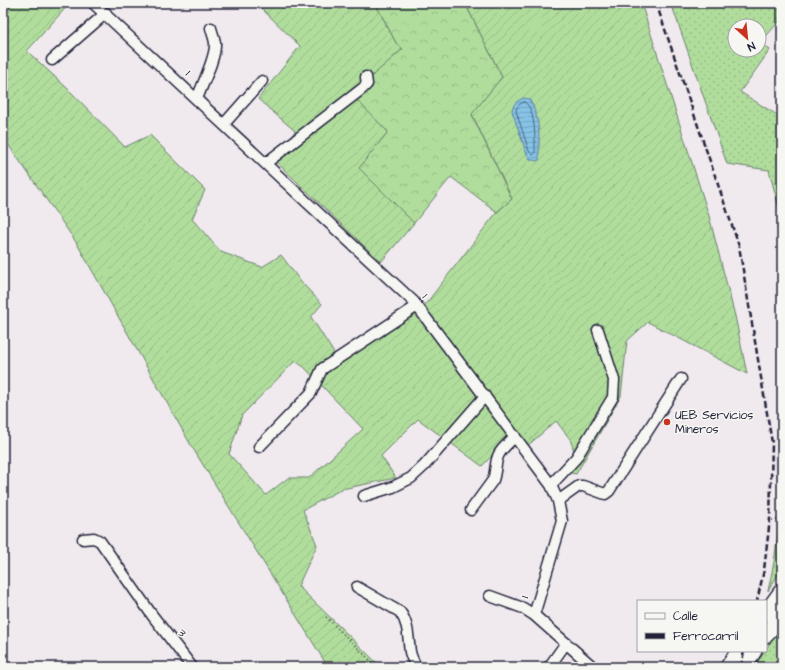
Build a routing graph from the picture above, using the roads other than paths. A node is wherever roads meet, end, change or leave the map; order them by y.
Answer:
1 (93, 3) edge
2 (106, 14) junction
3 (211, 28) dead end
4 (52, 60) dead end
5 (366, 77) dead end
6 (262, 81) dead end
7 (197, 98) junction
8 (224, 124) junction
9 (266, 163) junction
10 (418, 306) junction
11 (598, 330) dead end
12 (681, 379) dead end
13 (485, 396) junction
14 (515, 436) junction
15 (259, 447) dead end
16 (551, 484) junction
17 (364, 496) dead end
18 (558, 501) junction
19 (471, 510) dead end
20 (84, 539) dead end
21 (357, 587) dead end
22 (490, 596) dead end
23 (781, 598) edge
24 (767, 612) edge
25 (782, 612) edge
26 (534, 615) junction
27 (767, 634) edge
28 (566, 643) junction
29 (738, 652) edge
30 (753, 652) edge
31 (192, 667) edge
32 (416, 667) edge
33 (549, 667) edge
34 (593, 667) edge
35 (728, 667) edge
36 (743, 667) edge

1 - 2 street, 1
2 - 4 street
2 - 7 street, 1
3 - 7 street
5 - 9 street
6 - 8 street
7 - 8 street, 1
8 - 9 street, 1
9 - 10 street, 1
10 - 13 street, 1
10 - 15 street
11 - 16 street
12 - 18 street
13 - 14 street, 1
13 - 17 street
14 - 16 street, 1
14 - 19 street
16 - 18 street, 1
18 - 26 street, 1
20 - 31 street, 3
21 - 32 street
22 - 26 street
23 - 24 highway
25 - 27 highway
26 - 28 street, 1
28 - 33 street
28 - 34 street, 1
29 - 35 highway
30 - 36 highway

